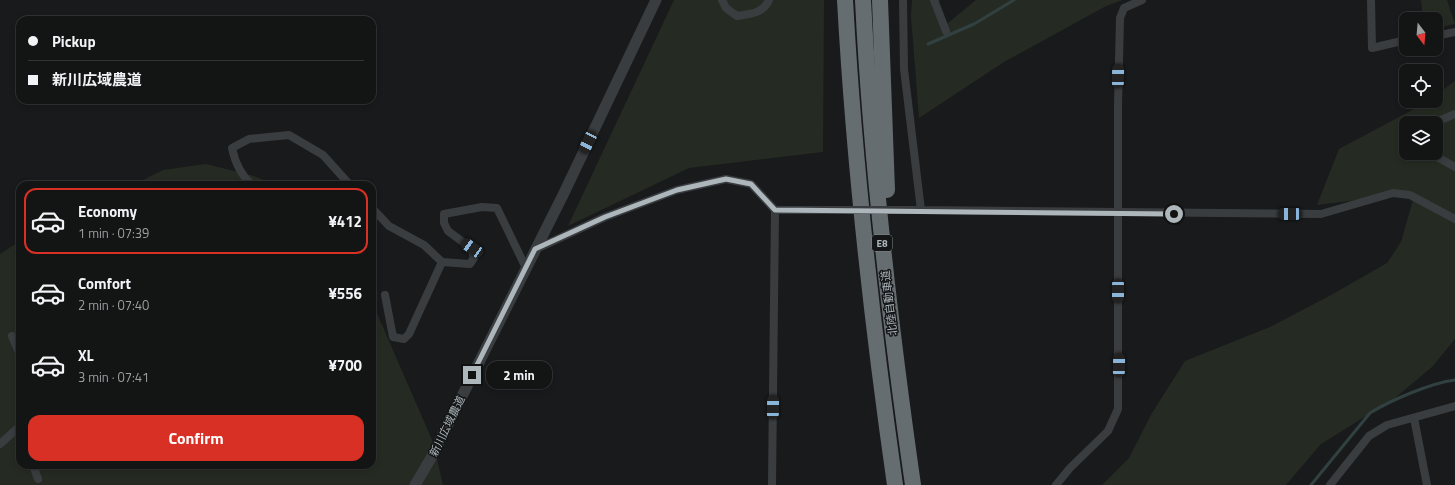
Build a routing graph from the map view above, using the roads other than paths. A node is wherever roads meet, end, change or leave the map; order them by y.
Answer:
1 (656, 0) edge
2 (722, 0) edge
3 (769, 0) edge
4 (845, 0) edge
5 (863, 0) edge
6 (880, 0) edge
7 (903, 0) edge
8 (934, 0) edge
9 (1142, 0) edge
10 (1370, 0) edge
11 (946, 32) dead end
12 (1455, 32) edge
13 (1443, 35) edge
14 (1399, 42) edge
15 (1455, 114) edge
16 (1443, 119) edge
17 (1442, 160) edge
18 (1455, 167) edge
19 (247, 181) edge
20 (346, 181) edge
21 (775, 210) junction
22 (921, 210) junction
23 (376, 212) edge
24 (1118, 213) junction
25 (1455, 219) edge
26 (535, 249) junction
27 (442, 262) junction
28 (526, 268) junction
29 (385, 295) dead end
30 (12, 336) dead end
31 (16, 346) edge
32 (1455, 406) edge
33 (1414, 418) junction
34 (16, 430) edge
35 (0, 444) edge
36 (34, 469) edge
37 (38, 479) dead end
38 (415, 485) edge
39 (772, 485) edge
40 (895, 485) edge
41 (914, 485) edge
42 (1056, 485) edge
43 (1330, 485) edge
44 (1427, 485) edge

1 - 26 street, 新川広域農道
2 - 3 street
4 - 40 highway, 北陸自動車道 / E8
5 - 41 highway, 北陸自動車道 / E8
6 - 41 highway
7 - 22 street
8 - 11 street
9 - 24 street
10 - 14 street
12 - 13 street
15 - 16 street
17 - 18 street
19 - 20 street
21 - 22 street, bridge
21 - 26 street
21 - 39 street
22 - 24 street
23 - 27 street
24 - 25 street
24 - 42 street
26 - 28 street, 新川広域農道
27 - 28 street
27 - 29 street
28 - 38 street, 新川広域農道
30 - 31 street
32 - 33 street
33 - 43 street
33 - 44 street
34 - 35 street
36 - 37 street

